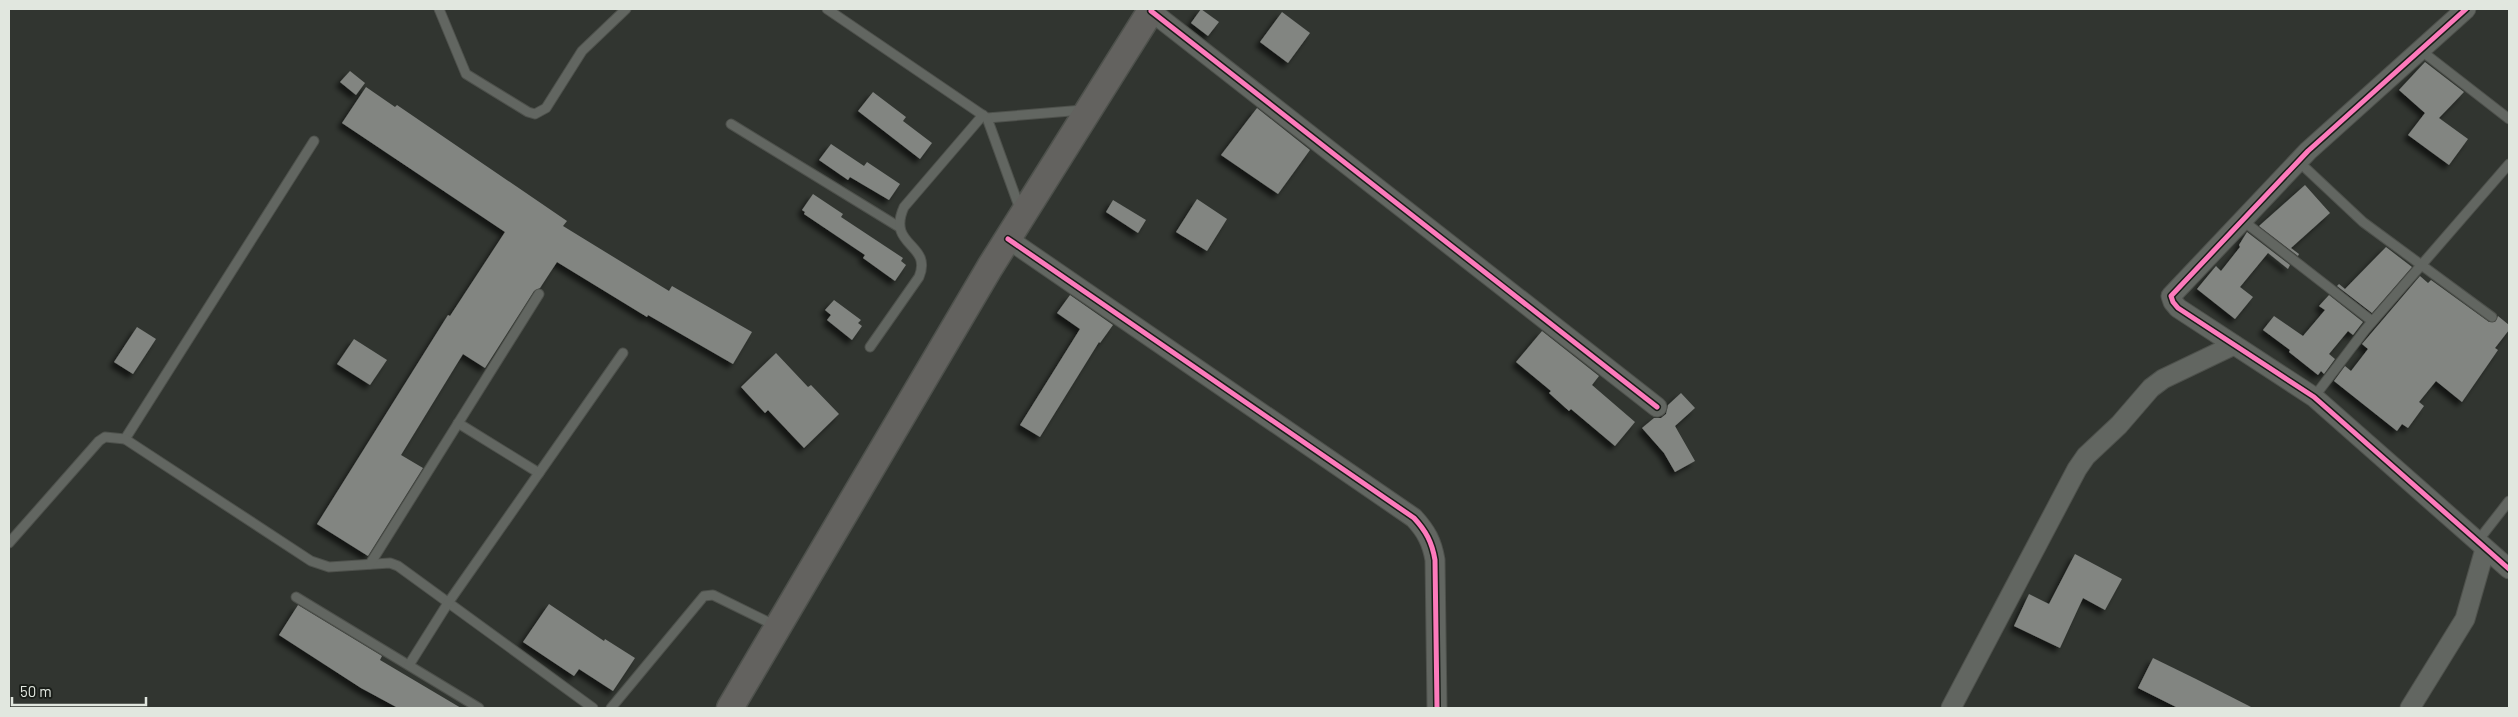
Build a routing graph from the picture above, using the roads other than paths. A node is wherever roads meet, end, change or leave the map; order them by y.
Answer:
1 (438, 9) edge
2 (626, 9) edge
3 (827, 9) edge
4 (2466, 9) edge
5 (1152, 10) edge
6 (2419, 49) junction
7 (1089, 110) junction
8 (985, 116) junction
9 (2509, 119) edge
10 (731, 124) dead end
11 (314, 141) dead end
12 (2298, 162) junction
13 (2509, 164) edge
14 (1022, 216) junction
15 (2242, 220) junction
16 (899, 228) junction
17 (1008, 239) junction
18 (2422, 264) junction
19 (539, 294) dead end
20 (2492, 317) dead end
21 (2372, 321) junction
22 (2234, 345) junction
23 (870, 347) dead end
24 (623, 353) dead end
25 (2314, 397) junction
26 (1657, 407) dead end
27 (458, 424) junction
28 (125, 439) junction
29 (539, 473) junction
30 (2509, 501) edge
31 (9, 543) edge
32 (2481, 545) junction
33 (370, 564) junction
34 (2509, 569) edge
35 (296, 597) dead end
36 (448, 602) junction
37 (778, 627) junction
38 (409, 666) junction
39 (479, 708) edge
40 (594, 708) edge
41 (611, 708) edge
42 (730, 708) edge
43 (1437, 708) edge
44 (1951, 708) edge
45 (2410, 708) edge

1 - 2 lane
3 - 8 lane
4 - 6 street
5 - 7 main road
5 - 26 street
6 - 9 lane
6 - 12 street
7 - 8 lane
7 - 14 main road
8 - 14 lane
8 - 16 lane
10 - 16 lane
11 - 28 lane
12 - 15 street
12 - 18 lane
13 - 18 lane
14 - 17 main road
15 - 21 lane
15 - 22 street
16 - 23 lane
17 - 37 main road
17 - 43 street
18 - 20 lane
18 - 21 lane
19 - 27 lane
21 - 25 lane
22 - 25 street
22 - 44 street
24 - 29 lane
25 - 32 street
27 - 29 lane
27 - 33 lane
28 - 31 lane
28 - 33 lane
29 - 36 lane
30 - 32 lane
32 - 34 street
32 - 45 street
33 - 36 lane
35 - 38 lane
36 - 38 lane
36 - 40 lane
37 - 41 lane
37 - 42 main road
38 - 39 lane

